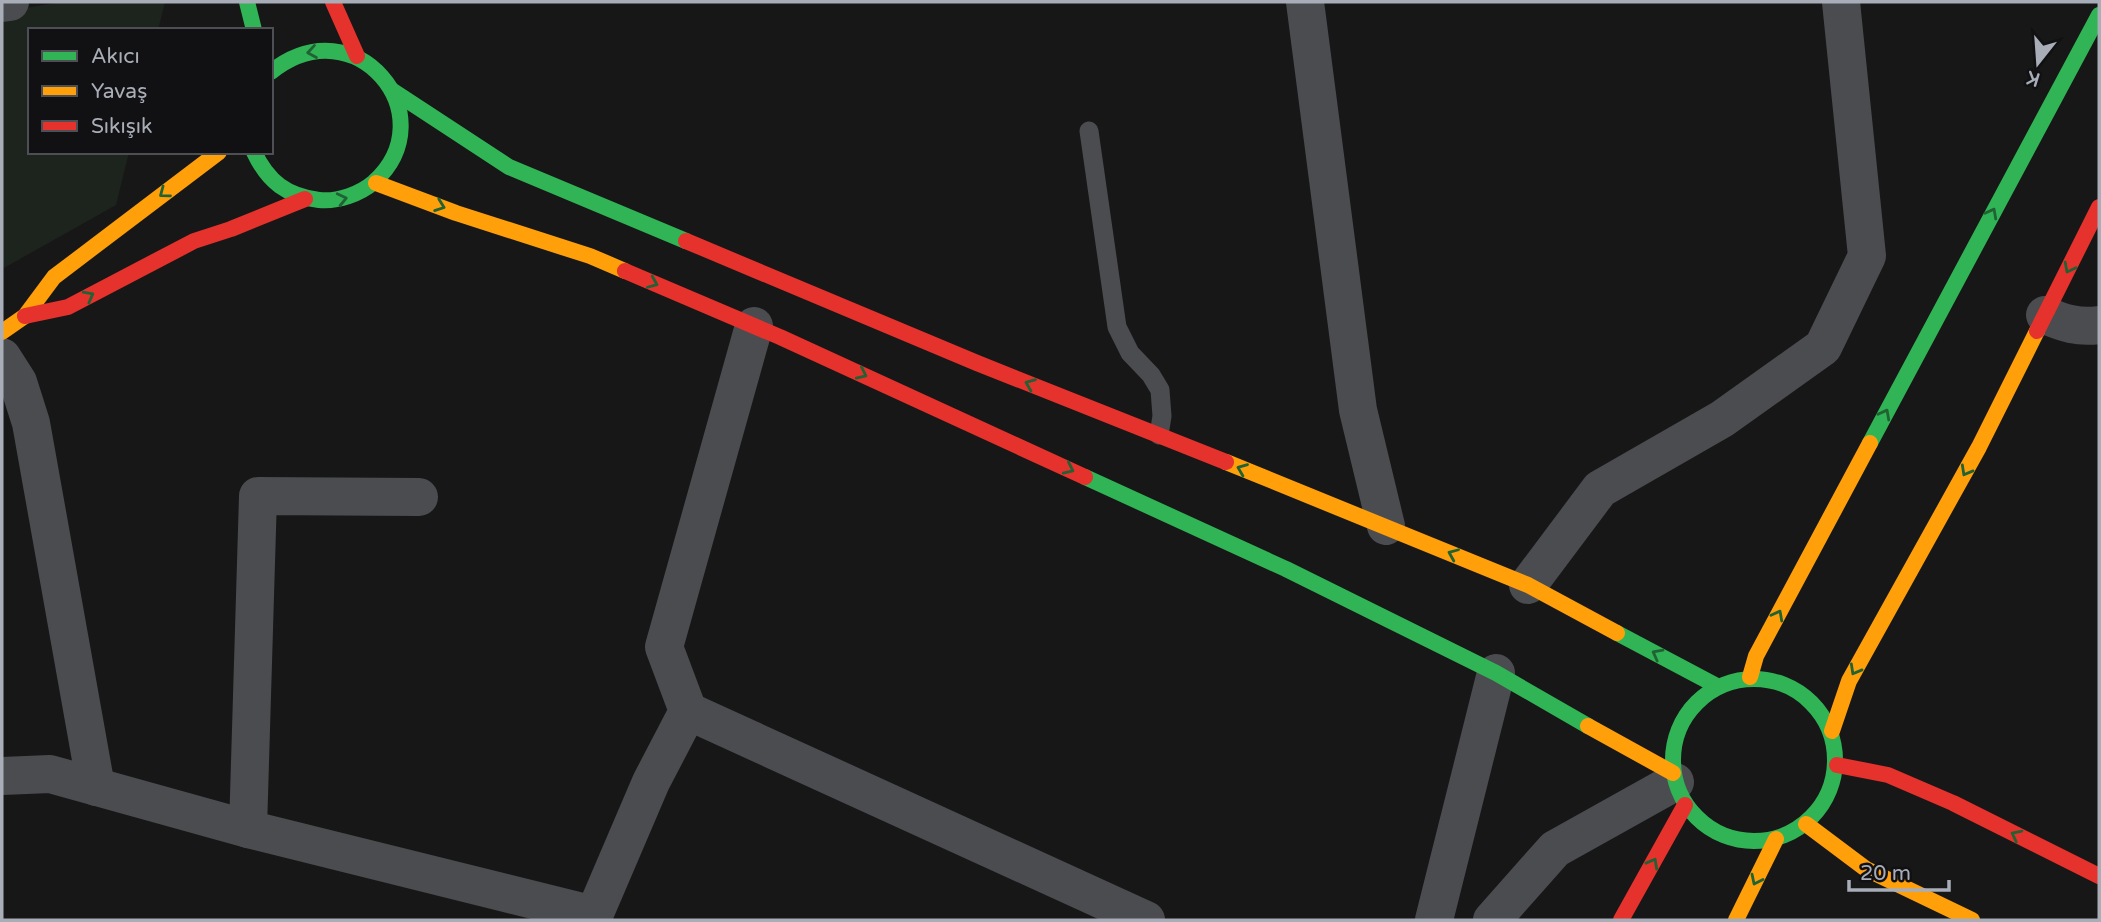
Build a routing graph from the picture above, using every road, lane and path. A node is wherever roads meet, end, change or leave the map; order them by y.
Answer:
1 (10, 2) edge
2 (247, 2) edge
3 (333, 2) edge
4 (1305, 2) edge
5 (1841, 2) edge
6 (2, 3) edge
7 (2099, 15) edge
8 (254, 28) edge
9 (357, 56) junction
10 (273, 70) edge
11 (393, 91) junction
12 (1089, 131) dead end
13 (216, 154) edge
14 (255, 154) edge
15 (376, 183) junction
16 (304, 199) junction
17 (2099, 207) edge
18 (2045, 315) junction
19 (25, 316) junction
20 (754, 326) junction
21 (2099, 326) edge
22 (2, 332) edge
23 (2, 357) edge
24 (1158, 435) junction
25 (419, 497) dead end
26 (1386, 526) junction
27 (1528, 585) junction
28 (1496, 673) junction
29 (1750, 677) junction
30 (1717, 686) junction
31 (688, 711) junction
32 (1832, 731) junction
33 (1837, 765) junction
34 (2, 776) edge
35 (96, 787) junction
36 (1678, 787) junction
37 (1806, 824) junction
38 (248, 829) junction
39 (1776, 839) junction
40 (2099, 876) edge
41 (593, 918) edge
42 (1146, 920) edge
43 (1434, 920) edge
44 (1492, 920) edge
45 (1621, 920) edge
46 (1736, 920) edge
47 (1972, 920) edge

1 - 6 street
2 - 8 street
3 - 9 street
4 - 26 street
5 - 27 street
29 -> 7 street
9 -> 10 street
9 - 11 street
11 - 15 street
24 -> 11 street
12 - 24 lane
13 -> 19 street
14 - 16 street
16 -> 15 street
15 -> 20 street
19 -> 16 street
17 -> 18 street
18 - 21 street
18 -> 32 street
19 - 22 street
20 -> 28 street
20 - 31 street
23 - 35 street
26 -> 24 street
25 - 38 street
27 -> 26 street
30 -> 27 street
28 - 36 street
28 - 43 street
29 - 30 street
29 - 32 street
30 - 36 street
31 - 41 street
31 - 42 street
32 - 33 street
33 - 37 street
40 -> 33 street
34 - 35 street
35 - 38 street
36 - 39 street
36 - 44 street
45 -> 36 street
37 - 39 street
37 - 47 street
38 - 41 street
39 -> 46 street

